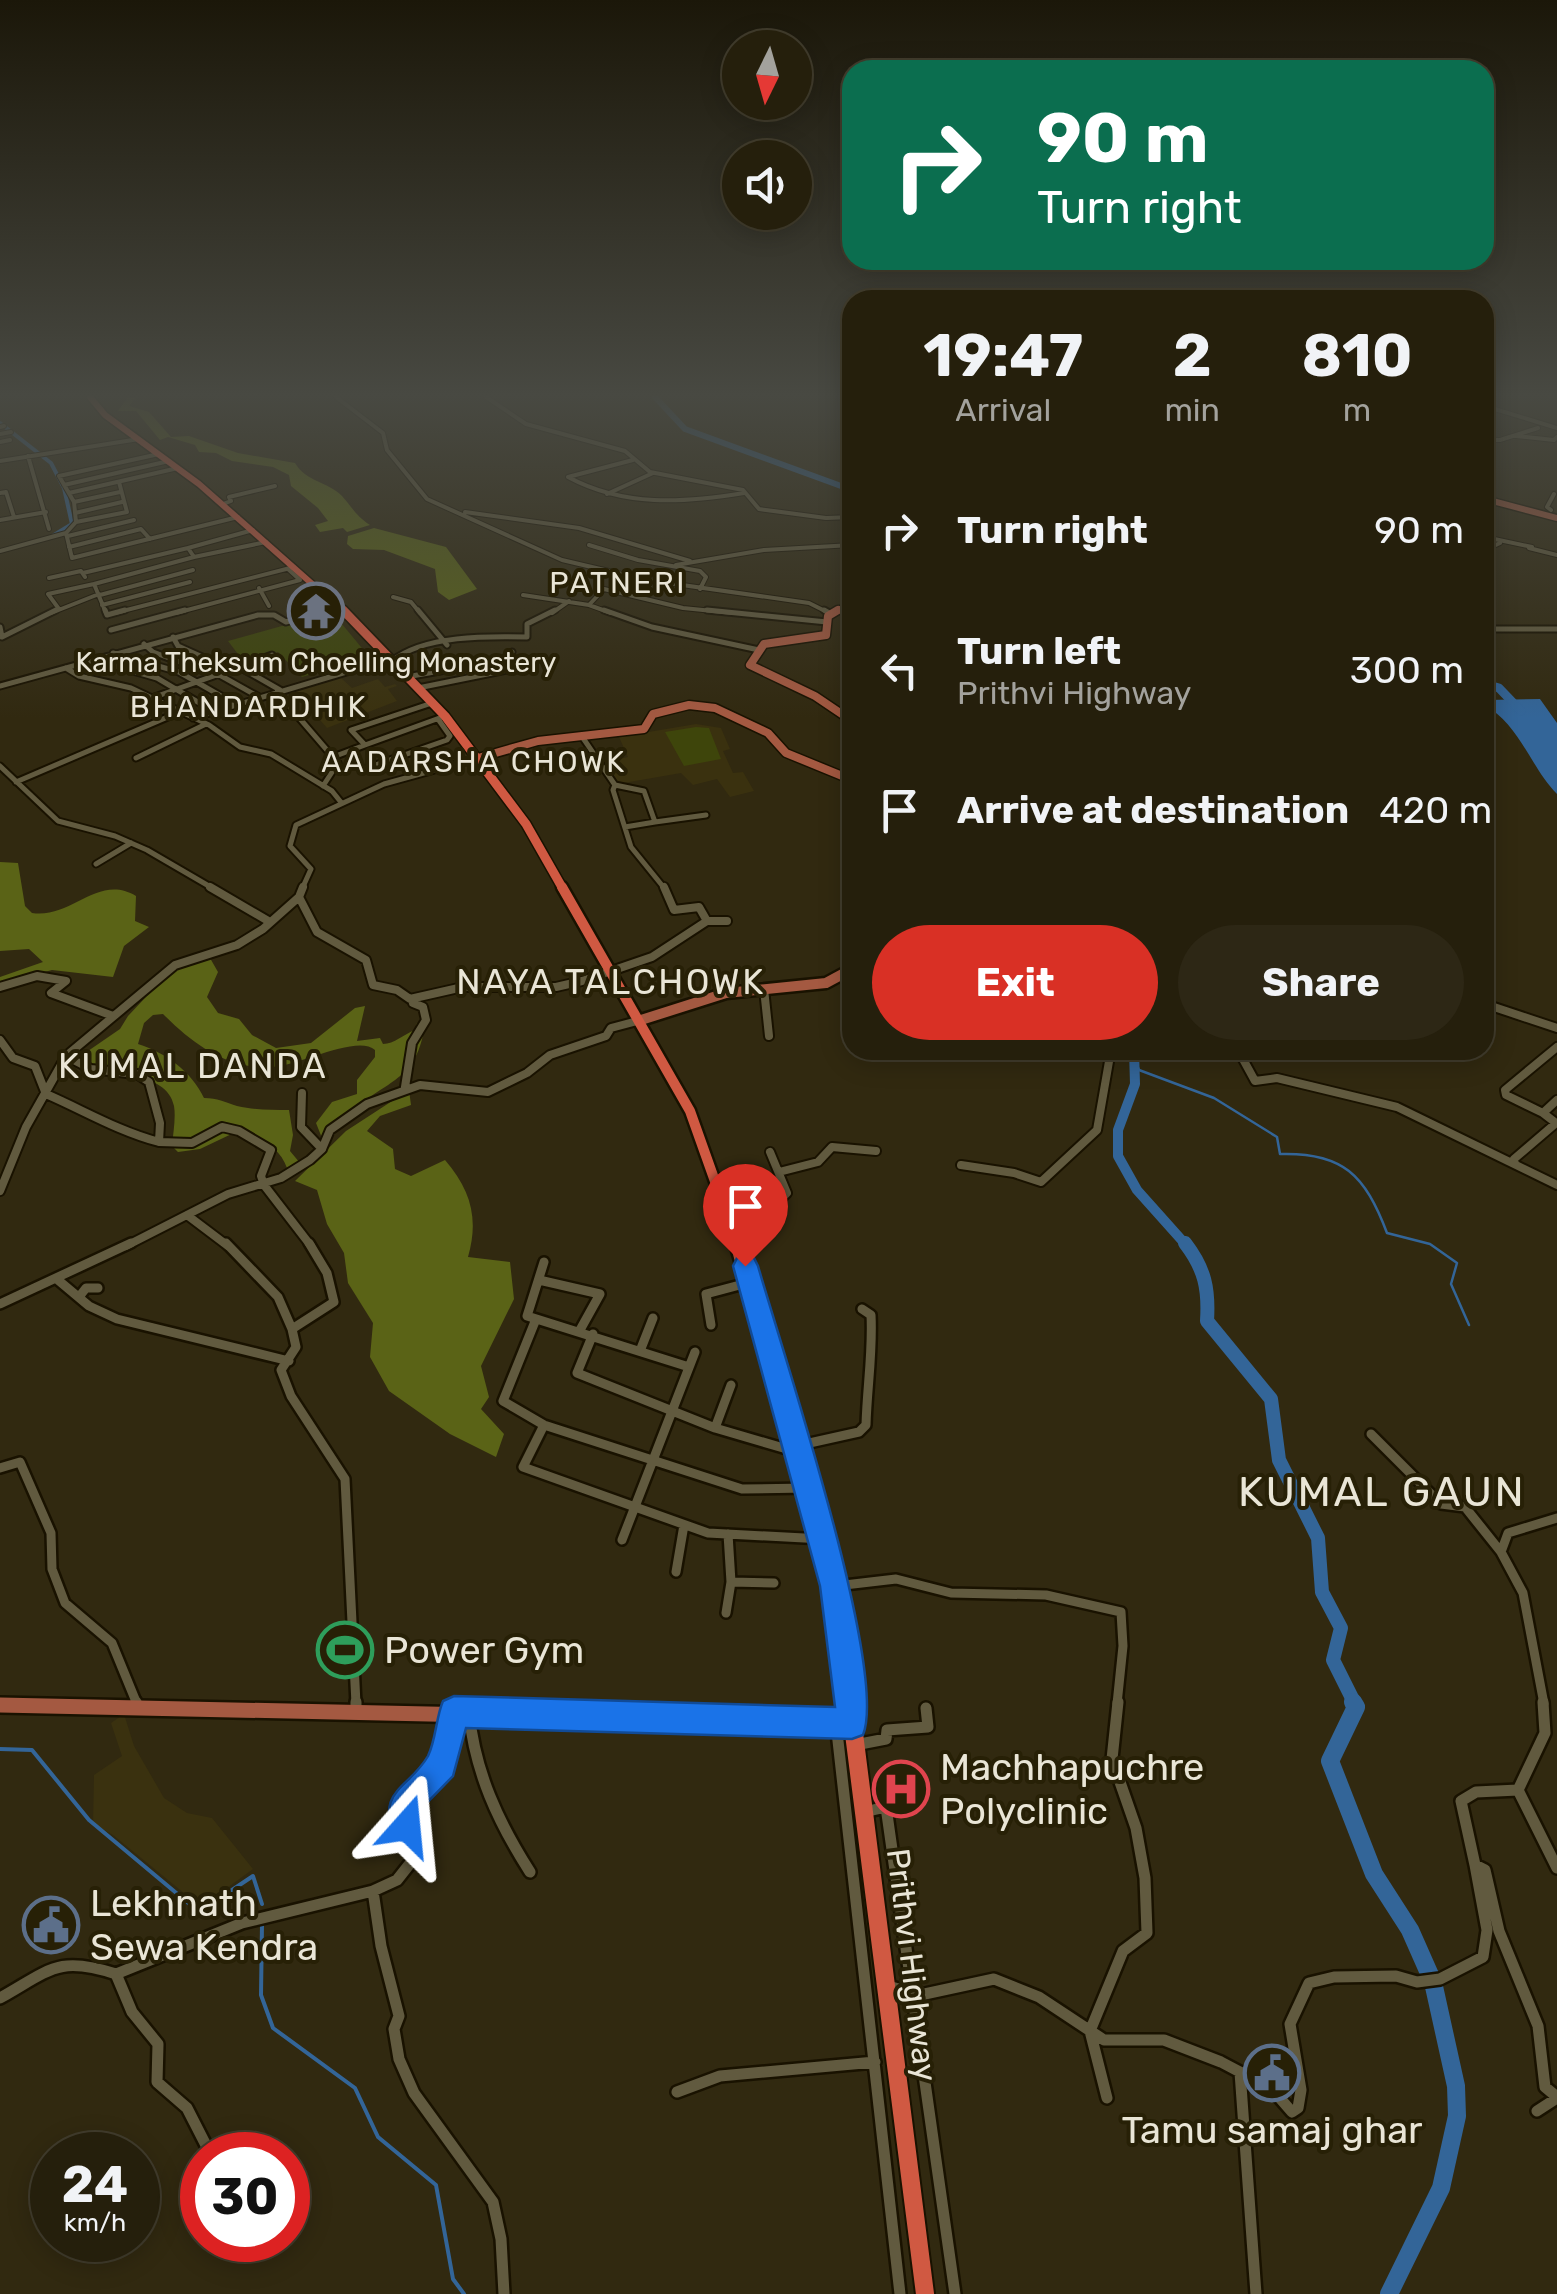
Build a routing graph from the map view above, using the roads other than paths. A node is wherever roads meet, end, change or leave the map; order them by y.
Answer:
1 (10, 504) edge
2 (43, 504) edge
3 (74, 504) edge
4 (113, 504) edge
5 (123, 504) edge
6 (223, 504) edge
7 (441, 504) edge
8 (755, 504) edge
9 (1504, 504) edge
10 (46, 512) junction
11 (460, 512) junction
12 (76, 513) junction
13 (1555, 513) edge
14 (14, 516) junction
15 (238, 517) junction
16 (842, 517) edge
17 (0, 520) edge
18 (134, 520) dead end
19 (76, 522) junction
20 (49, 529) dead end
21 (253, 530) junction
22 (67, 534) junction
23 (150, 539) junction
24 (1494, 540) edge
25 (266, 542) junction
26 (1500, 542) junction
27 (589, 544) dead end
28 (842, 545) edge
29 (1494, 545) edge
30 (68, 547) junction
31 (188, 548) junction
32 (0, 551) edge
33 (1557, 555) edge
34 (194, 557) junction
35 (690, 562) junction
36 (676, 566) junction
37 (291, 568) junction
38 (193, 570) dead end
39 (83, 573) junction
40 (190, 581) dead end
41 (92, 584) junction
42 (178, 585) junction
43 (259, 589) junction
44 (700, 589) junction
45 (61, 592) junction
46 (100, 594) junction
47 (185, 595) junction
48 (523, 595) dead end
49 (392, 597) dead end
50 (214, 601) junction
51 (569, 601) junction
52 (102, 605) junction
53 (589, 605) junction
54 (269, 606) dead end
55 (58, 608) junction
56 (341, 608) junction
57 (842, 609) edge
58 (222, 613) dead end
59 (829, 618) junction
60 (0, 627) edge
61 (1494, 629) edge
62 (1557, 629) edge
63 (111, 630) dead end
64 (173, 636) junction
65 (144, 644) junction
66 (447, 645) junction
67 (759, 650) junction
68 (512, 652) dead end
69 (113, 653) junction
70 (272, 655) dead end
71 (93, 660) junction
72 (391, 660) junction
73 (236, 666) junction
74 (66, 668) junction
75 (227, 668) junction
76 (512, 668) dead end
77 (214, 673) junction
78 (406, 677) junction
79 (197, 680) junction
80 (0, 686) edge
81 (176, 688) junction
82 (418, 688) junction
83 (278, 691) junction
84 (259, 697) junction
85 (152, 698) junction
86 (432, 703) junction
87 (235, 704) junction
88 (214, 711) junction
89 (177, 713) junction
90 (842, 715) edge
91 (442, 718) junction
92 (192, 719) junction
93 (206, 724) junction
94 (583, 738) junction
95 (365, 745) junction
96 (333, 757) junction
97 (136, 758) dead end
98 (478, 758) junction
99 (0, 766) edge
100 (364, 770) dead end
101 (842, 775) edge
102 (16, 782) junction
103 (615, 785) junction
104 (323, 786) junction
105 (340, 800) junction
106 (706, 815) dead end
107 (655, 822) junction
108 (625, 828) junction
109 (131, 842) junction
110 (96, 864) dead end
111 (299, 897) junction
112 (727, 920) dead end
113 (707, 921) junction
114 (270, 922) junction
115 (613, 972) junction
116 (842, 978) edge
117 (0, 990) edge
118 (764, 990) junction
119 (413, 1003) dead end
120 (1494, 1007) edge
121 (114, 1016) junction
122 (641, 1020) junction
123 (1557, 1028) edge
124 (770, 1036) dead end
125 (0, 1040) edge
126 (1557, 1047) edge
127 (66, 1056) junction
128 (1108, 1060) edge
129 (1244, 1060) edge
130 (406, 1088) junction
131 (44, 1090) junction
132 (302, 1093) dead end
133 (1557, 1100) edge
134 (1543, 1113) junction
135 (159, 1142) junction
136 (322, 1149) junction
137 (876, 1151) dead end
138 (770, 1152) dead end
139 (1514, 1164) junction
140 (961, 1165) dead end
141 (779, 1172) junction
142 (264, 1185) junction
143 (1557, 1185) edge
144 (0, 1191) edge
145 (726, 1208) junction
146 (187, 1215) junction
147 (544, 1262) dead end
148 (58, 1280) junction
149 (539, 1280) junction
150 (750, 1282) junction
151 (98, 1288) dead end
152 (78, 1298) junction
153 (0, 1304) edge
154 (862, 1309) dead end
155 (653, 1318) dead end
156 (536, 1319) junction
157 (711, 1325) dead end
158 (292, 1329) junction
159 (580, 1330) junction
160 (593, 1334) junction
161 (640, 1351) junction
162 (695, 1352) dead end
163 (288, 1361) junction
164 (689, 1367) junction
165 (730, 1385) dead end
166 (676, 1409) junction
167 (544, 1424) junction
168 (714, 1428) junction
169 (1372, 1434) dead end
170 (797, 1449) junction
171 (656, 1458) junction
172 (0, 1468) edge
173 (809, 1488) junction
174 (638, 1506) junction
175 (1557, 1518) edge
176 (684, 1526) junction
177 (728, 1534) junction
178 (824, 1539) junction
179 (622, 1540) dead end
180 (1501, 1552) junction
181 (676, 1572) dead end
182 (730, 1582) junction
183 (774, 1584) dead end
184 (835, 1586) junction
185 (726, 1613) dead end
186 (0, 1705) edge
187 (138, 1707) junction
188 (926, 1708) dead end
189 (356, 1710) junction
190 (461, 1712) junction
191 (844, 1723) junction
192 (855, 1744) junction
193 (1518, 1790) junction
194 (864, 1812) junction
195 (1475, 1865) junction
196 (1557, 1868) edge
197 (530, 1872) dead end
198 (372, 1892) junction
199 (116, 1974) junction
200 (888, 1986) junction
201 (913, 1993) junction
202 (0, 1998) edge
203 (1090, 2031) junction
204 (875, 2062) junction
205 (1240, 2072) junction
206 (677, 2092) dead end
207 (1557, 2097) edge
208 (1107, 2098) dead end
209 (1537, 2110) dead end
210 (199, 2132) edge
211 (504, 2294) edge
212 (900, 2294) edge
213 (926, 2294) edge
214 (955, 2294) edge
215 (1256, 2294) edge

1 - 14 street
2 - 10 street
3 - 12 street
4 - 12 street
5 - 19 street
6 - 15 highway, Prithvi Highway
7 - 11 street
8 - 16 street
9 - 13 main road
10 - 14 street
10 - 20 street
11 - 35 street
11 - 44 street
12 - 19 street
14 - 17 street
15 - 21 highway, Prithvi Highway
15 - 23 street
18 - 22 street
19 - 22 street
21 - 25 highway, Prithvi Highway
21 - 31 street
22 - 30 street
22 - 32 street
23 - 30 street
23 - 30 street
24 - 26 street
25 - 34 street
25 - 37 highway, Prithvi Highway
26 - 29 street
26 - 33 street
27 - 36 street
28 - 35 street
31 - 34 street
31 - 39 street
34 - 41 street
35 - 36 street
36 - 44 street
37 - 43 street
37 - 47 street
37 - 56 highway, Prithvi Highway
38 - 46 street
39 - 41 street
39 - 45 street
40 - 42 street
41 - 45 street
41 - 46 street
42 - 47 street
42 - 52 street
43 - 50 street
43 - 54 street
44 - 59 street
45 - 55 street
46 - 52 street
46 - 55 street
47 - 52 street
48 - 51 street
49 - 66 street
50 - 58 street
50 - 63 street
51 - 53 street
51 - 66 street
53 - 59 street
53 - 67 street
55 - 60 street
56 - 64 street
56 - 72 highway, Prithvi Highway
57 - 59 main road
59 - 67 main road
61 - 62 street
64 - 65 street
64 - 75 street
65 - 69 street
65 - 77 street
66 - 72 street
67 - 90 main road
68 - 78 street
69 - 71 street
69 - 79 street
70 - 73 street
71 - 74 street
71 - 81 street
72 - 78 highway, Prithvi Highway
72 - 83 street
73 - 75 street
73 - 83 street
74 - 80 street
74 - 85 street
75 - 77 street
76 - 82 street
77 - 79 street
77 - 84 street
78 - 82 highway, Prithvi Highway
79 - 81 street
79 - 87 street
81 - 85 street
81 - 88 street
82 - 86 highway, Prithvi Highway
83 - 84 street
83 - 96 street
84 - 87 street
85 - 89 street
86 - 91 highway, Prithvi Highway
86 - 95 street
87 - 88 street
88 - 92 street
89 - 92 street
89 - 102 street
91 - 95 street
91 - 98 highway, Prithvi Highway
91 - 100 street
92 - 93 street
93 - 97 street
93 - 104 street
94 - 98 main road
94 - 101 main road
94 - 103 street
95 - 96 street
96 - 104 street
98 - 105 street
98 - 115 highway, Prithvi Highway
99 - 102 street
102 - 109 street
103 - 107 street
103 - 108 street
104 - 105 street
105 - 111 street
106 - 107 street
107 - 108 street
108 - 113 street
109 - 110 street
109 - 114 street
111 - 114 street
111 - 115 street
112 - 113 street
113 - 115 street
114 - 121 street
115 - 122 highway, Prithvi Highway
116 - 118 main road
117 - 121 street
118 - 122 main road
118 - 124 street
119 - 130 street
120 - 123 street
121 - 127 street
122 - 130 street
122 - 145 highway, Prithvi Highway
125 - 131 street
126 - 134 street
127 - 131 street
127 - 135 street
128 - 140 street
129 - 139 street
130 - 136 street
131 - 135 street
131 - 144 street
132 - 136 street
133 - 134 street
134 - 139 street
135 - 142 street
136 - 142 street
137 - 141 street
138 - 141 street
139 - 143 street
141 - 145 street
142 - 146 street
142 - 158 street
145 - 150 highway, Prithvi Highway
146 - 148 street
146 - 158 street
147 - 149 street
148 - 152 street
148 - 153 street
149 - 156 street
149 - 159 street
150 - 157 street
150 - 170 highway, Prithvi Highway
151 - 152 street
152 - 163 street
154 - 170 street
155 - 161 street
156 - 159 street
156 - 167 street
158 - 163 street
159 - 160 street
160 - 161 street
160 - 166 street
161 - 164 street
162 - 164 street
163 - 189 street
164 - 166 street
165 - 168 street
166 - 168 street
166 - 171 street
167 - 171 street
167 - 174 street
168 - 170 street
169 - 180 street
170 - 173 highway, Prithvi Highway
171 - 173 street
171 - 174 street
172 - 187 street
173 - 178 highway, Prithvi Highway
174 - 176 street
174 - 179 street
175 - 180 street
176 - 177 street
176 - 181 street
177 - 178 street
177 - 182 street
178 - 184 highway, Prithvi Highway
180 - 193 street
182 - 183 street
182 - 185 street
184 - 191 highway, Prithvi Highway
184 - 203 street
186 - 187 main road
187 - 189 main road
188 - 192 street
189 - 190 main road
190 - 191 main road
190 - 197 street
190 - 198 street
191 - 192 highway, Prithvi Highway
191 - 204 street
192 - 194 highway, Prithvi Highway
193 - 195 street
193 - 196 street
194 - 200 highway, Prithvi Highway
194 - 201 street
195 - 205 street
195 - 207 street
198 - 199 street
198 - 211 street
199 - 202 street
199 - 210 street
200 - 201 street
200 - 213 highway, Prithvi Highway
201 - 203 street
201 - 214 street
203 - 205 street
203 - 208 street
204 - 206 street
204 - 212 street
205 - 215 street
207 - 209 street

